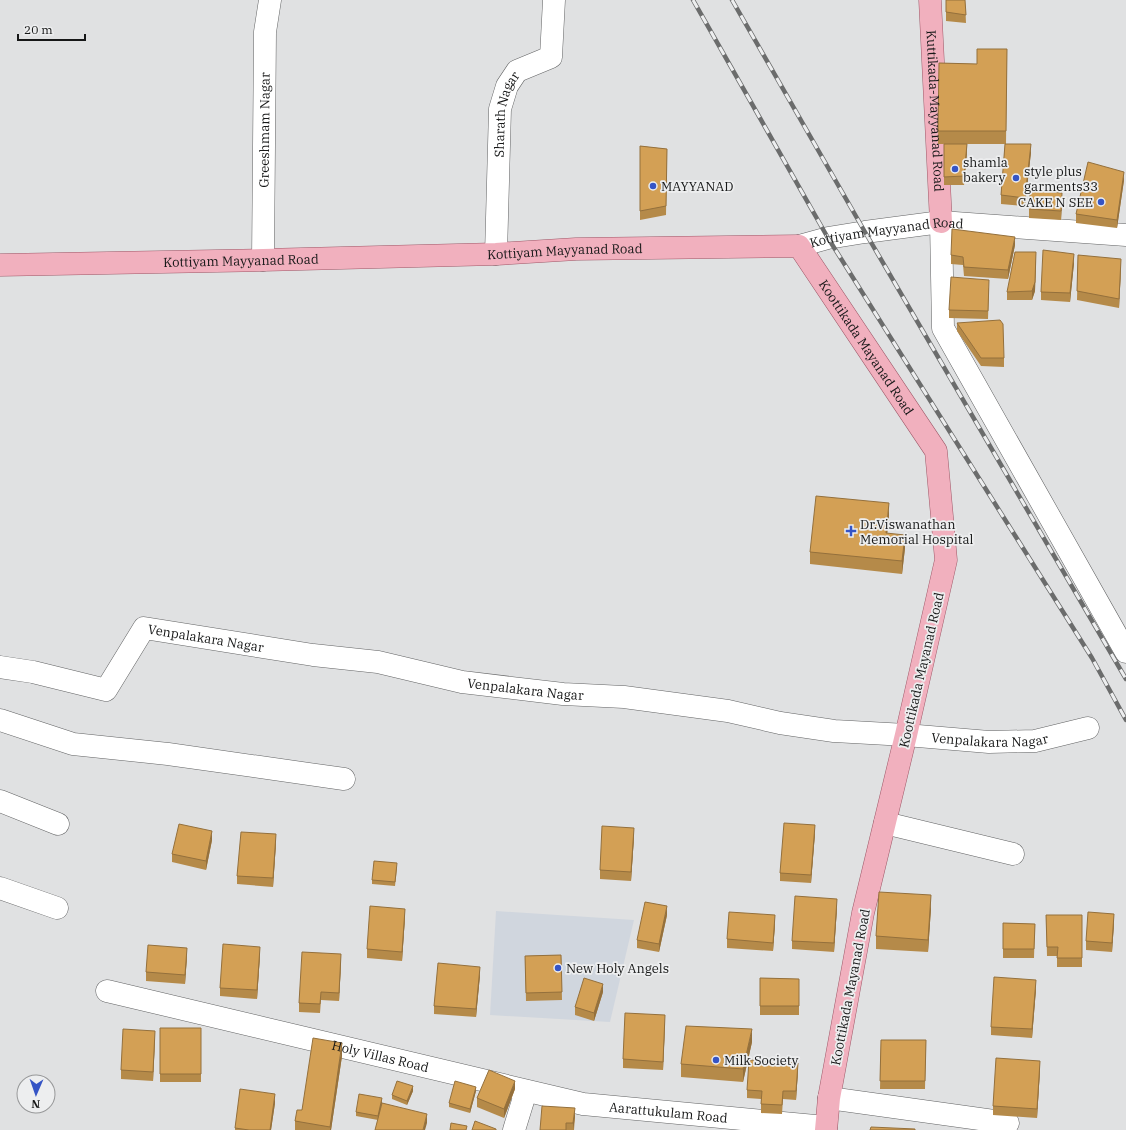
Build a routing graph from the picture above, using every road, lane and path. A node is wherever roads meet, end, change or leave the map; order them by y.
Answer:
1 (270, 0) edge
2 (554, 0) edge
3 (930, 0) edge
4 (941, 222) junction
5 (1126, 235) edge
6 (799, 246) junction
7 (496, 254) junction
8 (263, 260) junction
9 (0, 265) edge
10 (1126, 652) edge
11 (0, 667) edge
12 (0, 720) edge
13 (1088, 728) dead end
14 (906, 735) junction
15 (344, 779) dead end
16 (0, 801) edge
17 (885, 823) junction
18 (58, 824) dead end
19 (1013, 854) dead end
20 (0, 888) edge
21 (57, 908) dead end
22 (108, 991) dead end
23 (526, 1091) junction
24 (829, 1098) junction
25 (583, 1104) joint
26 (1008, 1123) dead end
27 (826, 1129) edge
28 (514, 1130) edge

1 - 8 street, Greeshmam Nagar
2 - 7 street, Sharath Nagar
3 - 4 main road, Kuttikada-Mayyanad Road
4 - 5 street, Kottiyam Mayyanad Road
4 - 6 street, Kottiyam Mayyanad Road
4 - 10 street
6 - 7 main road, Kottiyam Mayyanad Road
6 - 14 main road, Koottikada Mayanad Road
7 - 8 main road, Kottiyam Mayyanad Road
8 - 9 main road, Kottiyam Mayyanad Road
11 - 14 street, Venpalakara Nagar
12 - 15 street
13 - 14 street, Venpalakara Nagar
14 - 17 main road, Koottikada Mayanad Road
16 - 18 street
17 - 19 street
17 - 24 main road, Koottikada Mayanad Road
20 - 21 street
22 - 23 street, Holy Villas Road
23 - 25 street, Holy Villas Road
23 - 28 street
24 - 26 street
24 - 27 main road, Koottikada Mayanad Road
25 - 27 street, Aarattukulam Road

